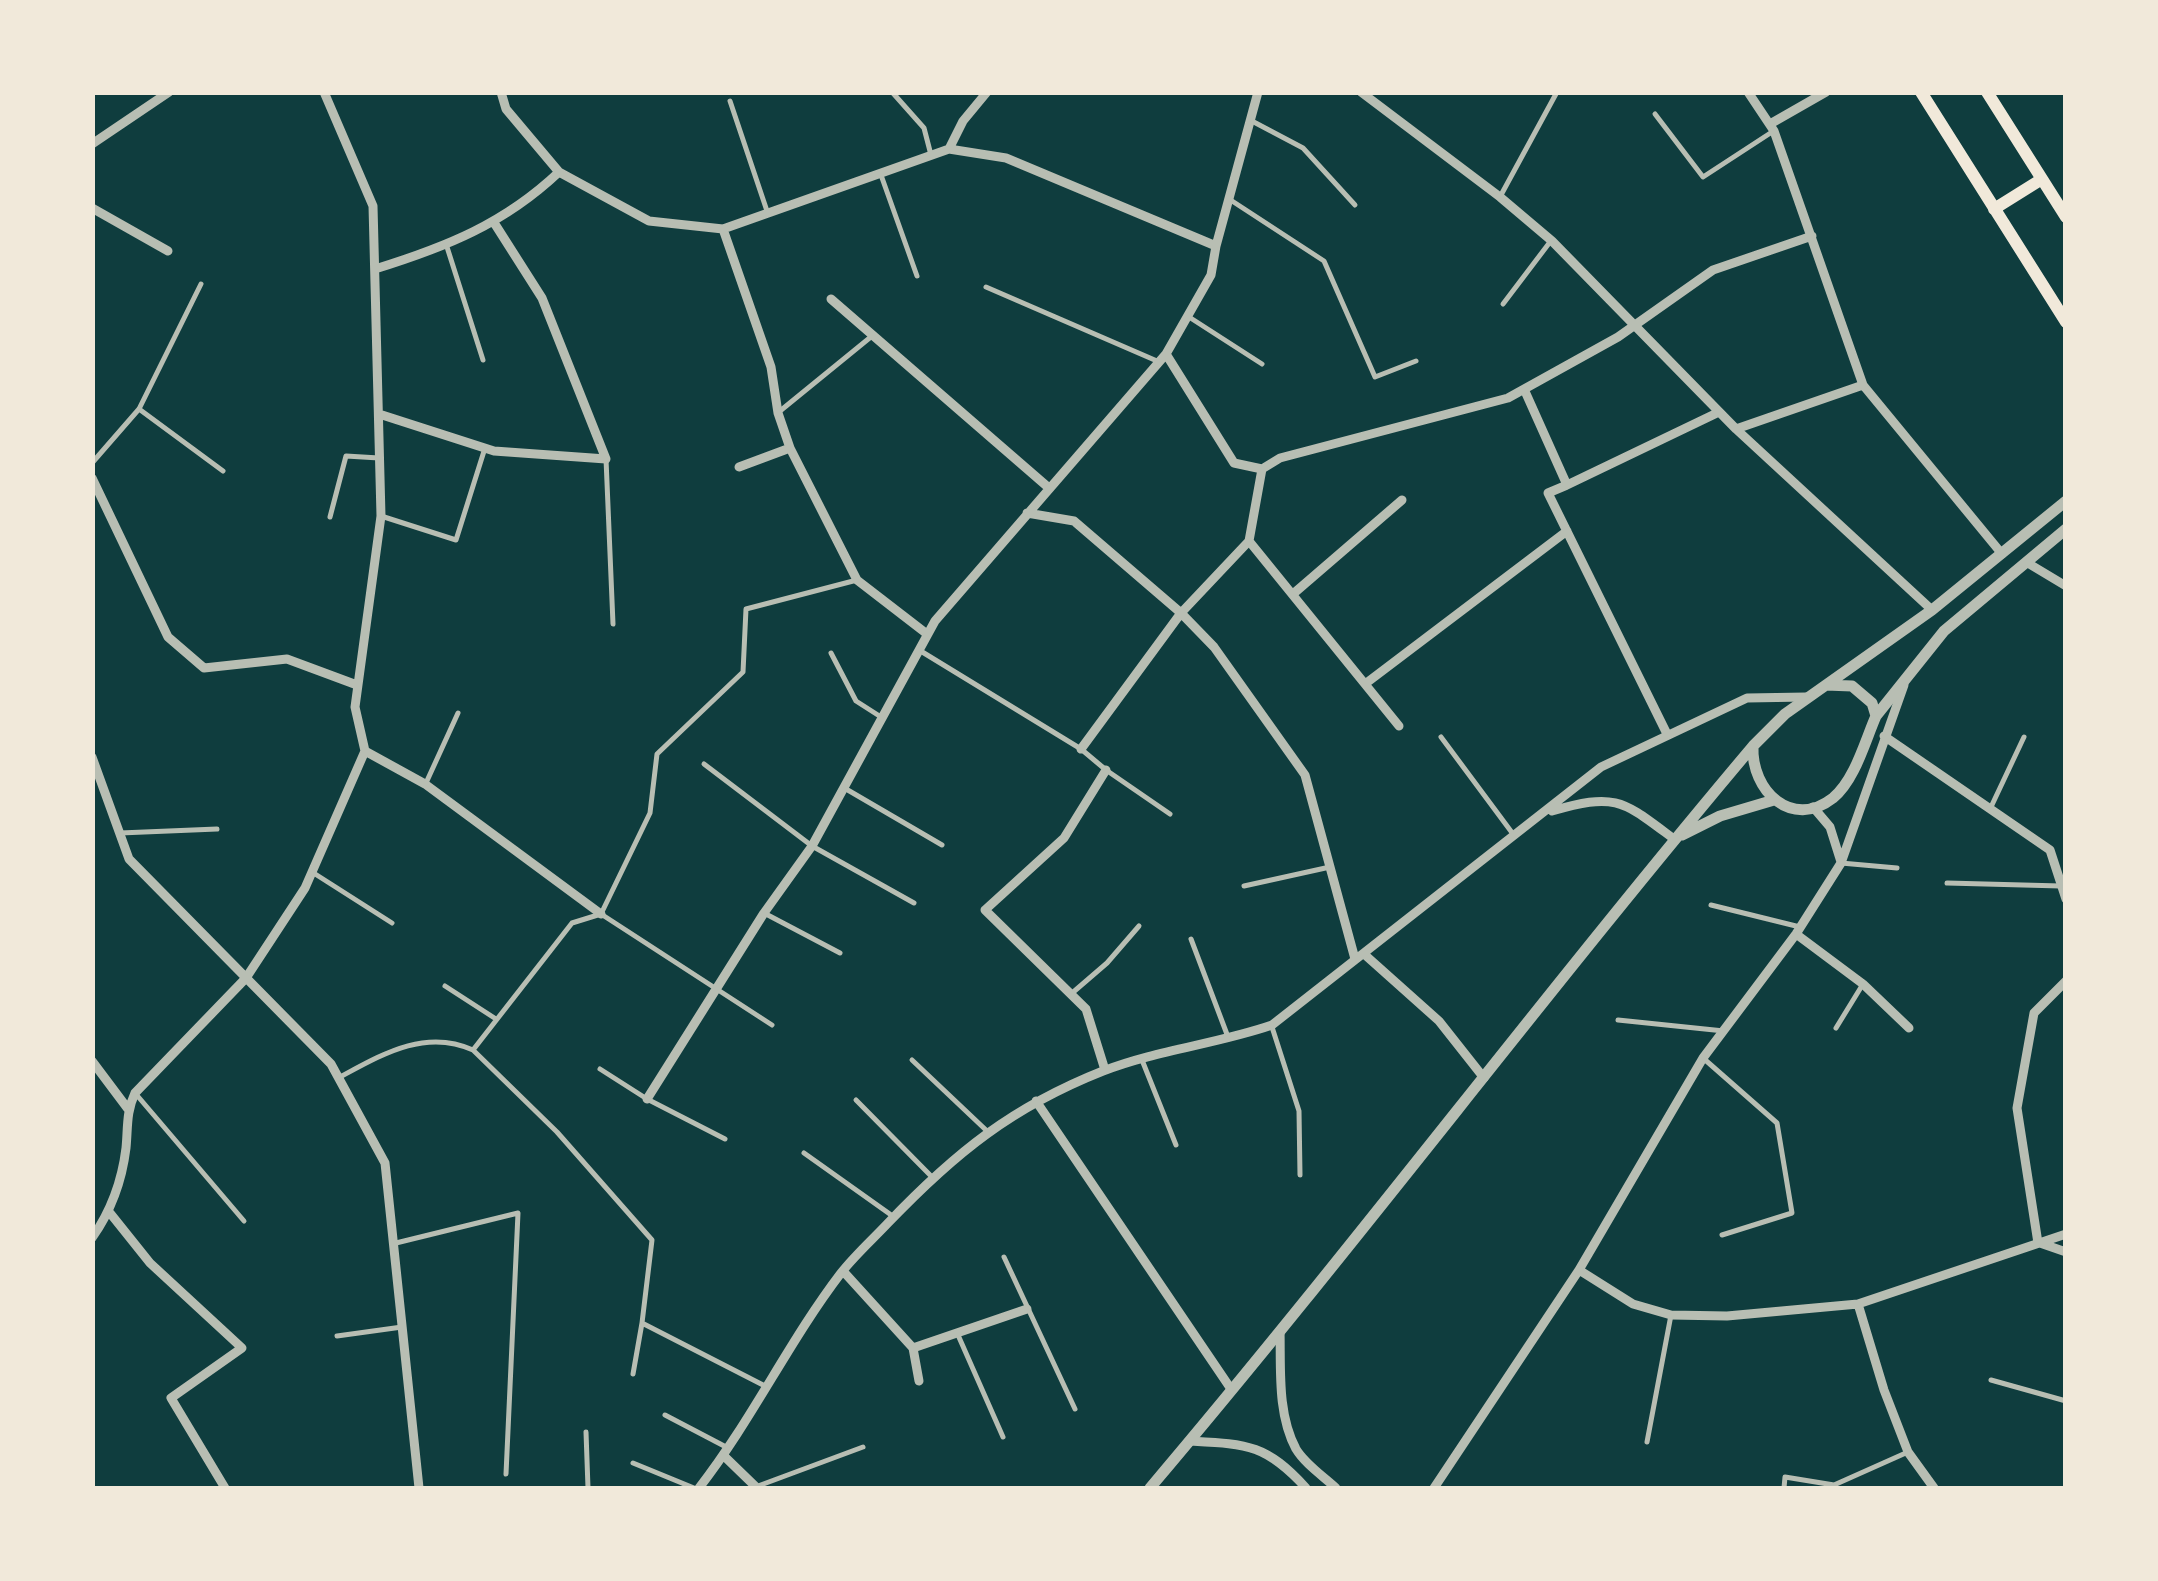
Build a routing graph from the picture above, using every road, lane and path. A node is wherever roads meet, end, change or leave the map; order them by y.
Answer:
1 (168, 92) edge
2 (324, 92) edge
3 (501, 92) edge
4 (892, 92) edge
5 (987, 92) edge
6 (1258, 92) edge
7 (1361, 92) edge
8 (1557, 92) edge
9 (1748, 92) edge
10 (1826, 92) edge
11 (1921, 92) edge
12 (1987, 92) edge
13 (730, 101) dead end
14 (1654, 114) dead end
15 (1250, 120) junction
16 (1772, 127) junction
17 (92, 144) edge
18 (949, 149) junction
19 (931, 155) junction
20 (559, 172) junction
21 (880, 174) junction
22 (2042, 179) junction
23 (1500, 196) junction
24 (1229, 200) junction
25 (1355, 204) dead end
26 (92, 208) edge
27 (1994, 209) junction
28 (767, 211) junction
29 (2066, 217) edge
30 (493, 222) junction
31 (723, 229) junction
32 (1812, 236) junction
33 (1552, 240) junction
34 (447, 246) junction
35 (1216, 246) junction
36 (168, 251) dead end
37 (375, 269) junction
38 (917, 276) dead end
39 (201, 284) dead end
40 (986, 287) dead end
41 (832, 299) dead end
42 (1503, 304) dead end
43 (1188, 316) junction
44 (2066, 322) edge
45 (1636, 325) junction
46 (873, 336) junction
47 (1162, 358) junction
48 (483, 360) dead end
49 (1416, 361) dead end
50 (1262, 364) dead end
51 (1863, 385) junction
52 (1524, 390) junction
53 (139, 409) junction
54 (778, 413) junction
55 (1718, 413) junction
56 (379, 414) junction
57 (1736, 429) junction
58 (486, 448) junction
59 (790, 448) junction
60 (379, 458) junction
61 (606, 459) junction
62 (92, 462) edge
63 (739, 467) dead end
64 (1262, 469) junction
65 (223, 471) dead end
66 (92, 478) edge
67 (1567, 484) junction
68 (1048, 488) junction
69 (1402, 500) dead end
70 (2066, 501) edge
71 (1027, 513) junction
72 (381, 516) junction
73 (330, 517) dead end
74 (2066, 529) edge
75 (1567, 531) junction
76 (1249, 541) junction
77 (2002, 554) junction
78 (2026, 562) junction
79 (857, 580) junction
80 (2066, 586) edge
81 (1293, 594) junction
82 (1932, 610) junction
83 (1182, 614) junction
84 (613, 624) dead end
85 (928, 634) junction
86 (919, 650) junction
87 (831, 654) dead end
88 (1907, 678) junction
89 (1366, 684) junction
90 (1826, 685) junction
91 (357, 686) junction
92 (1808, 698) junction
93 (458, 713) dead end
94 (1876, 716) junction
95 (880, 717) junction
96 (1399, 726) dead end
97 (1666, 734) junction
98 (1884, 736) junction
99 (2024, 737) dead end
100 (1441, 738) dead end
101 (1753, 746) junction
102 (1081, 749) junction
103 (365, 751) junction
104 (92, 756) edge
105 (704, 764) dead end
106 (1106, 770) junction
107 (426, 784) junction
108 (844, 788) junction
109 (1774, 800) junction
110 (1814, 807) junction
111 (1990, 809) junction
112 (1544, 813) junction
113 (1170, 814) dead end
114 (217, 829) dead end
115 (120, 833) junction
116 (1513, 834) junction
117 (1674, 839) junction
118 (942, 845) dead end
119 (812, 846) junction
120 (1841, 863) junction
121 (1330, 867) junction
122 (1897, 868) dead end
123 (312, 872) junction
124 (1947, 883) dead end
125 (1244, 886) dead end
126 (2061, 886) junction
127 (2066, 899) edge
128 (914, 903) dead end
129 (1711, 905) dead end
130 (601, 914) junction
131 (764, 914) junction
132 (392, 924) dead end
133 (1139, 926) dead end
134 (1799, 930) junction
135 (1192, 938) dead end
136 (840, 953) dead end
137 (1360, 956) junction
138 (246, 978) junction
139 (2066, 981) edge
140 (1863, 984) junction
141 (446, 986) dead end
142 (714, 990) junction
143 (1070, 994) junction
144 (496, 1018) junction
145 (1618, 1020) dead end
146 (772, 1025) dead end
147 (1272, 1025) junction
148 (1836, 1028) dead end
149 (1909, 1028) dead end
150 (1724, 1032) junction
151 (1229, 1040) junction
152 (472, 1050) junction
153 (1704, 1058) junction
154 (1142, 1059) junction
155 (912, 1060) dead end
156 (92, 1061) edge
157 (600, 1069) dead end
158 (1105, 1070) junction
159 (340, 1076) junction
160 (1484, 1078) junction
161 (136, 1093) junction
162 (646, 1099) junction
163 (856, 1100) dead end
164 (1036, 1101) junction
165 (128, 1109) junction
166 (987, 1131) junction
167 (726, 1139) dead end
168 (1176, 1145) dead end
169 (804, 1153) dead end
170 (1300, 1175) dead end
171 (932, 1177) junction
172 (110, 1213) junction
173 (894, 1216) junction
174 (244, 1221) dead end
175 (2066, 1234) edge
176 (1722, 1235) dead end
177 (92, 1238) edge
178 (394, 1243) junction
179 (2038, 1243) junction
180 (2066, 1252) edge
181 (1004, 1257) dead end
182 (1579, 1270) junction
183 (842, 1271) junction
184 (1858, 1304) junction
185 (1027, 1309) junction
186 (1671, 1315) junction
187 (642, 1323) junction
188 (402, 1327) junction
189 (1280, 1329) junction
190 (956, 1333) junction
191 (336, 1336) dead end
192 (913, 1348) junction
193 (634, 1374) dead end
194 (1990, 1380) dead end
195 (920, 1381) dead end
196 (765, 1386) junction
197 (1230, 1388) junction
198 (2066, 1400) edge
199 (1075, 1410) dead end
200 (665, 1415) dead end
201 (586, 1432) dead end
202 (1004, 1438) dead end
203 (1190, 1441) junction
204 (1647, 1442) dead end
205 (862, 1447) dead end
206 (726, 1452) junction
207 (1908, 1452) junction
208 (634, 1463) dead end
209 (506, 1474) dead end
210 (757, 1487) edge
211 (226, 1488) edge
212 (418, 1488) edge
213 (588, 1488) edge
214 (697, 1488) edge
215 (1150, 1488) edge
216 (1306, 1488) edge
217 (1336, 1488) edge
218 (1434, 1488) edge
219 (1784, 1488) edge
220 (1934, 1488) edge

1 - 17 street
2 - 37 street
3 - 20 street
4 - 19 lane
5 - 18 street
6 - 15 street
7 - 23 street
8 - 23 lane
9 - 16 street
10 - 16 street
11 - 27 main road
12 - 22 main road
13 - 28 lane
14 - 16 lane
15 - 24 street
15 - 25 lane
16 - 32 street
18 - 19 street
18 - 35 street
19 - 21 street
20 - 30 street
20 - 31 street
21 - 28 street
21 - 38 lane
22 - 27 main road
22 - 29 main road
23 - 33 street
24 - 35 street
24 - 49 lane
26 - 36 street
27 - 44 main road
28 - 31 street
30 - 34 street
30 - 61 street
31 - 54 street
32 - 45 street
32 - 51 street
33 - 42 lane
33 - 45 street
34 - 37 street
34 - 48 lane
35 - 43 street
37 - 56 street
39 - 53 lane
40 - 47 lane
41 - 46 street
43 - 47 street
43 - 50 lane
45 - 52 street
45 - 55 street
46 - 54 lane
46 - 68 street
47 - 64 street
47 - 68 street
51 - 57 street
51 - 77 street
52 - 64 street
52 - 67 street
53 - 62 lane
53 - 65 lane
54 - 59 street
55 - 57 street
55 - 67 street
56 - 58 street
56 - 60 street
57 - 82 street
58 - 61 street
58 - 72 lane
59 - 63 street
59 - 79 street
60 - 72 street
60 - 73 lane
61 - 84 lane
64 - 76 street
66 - 91 street
67 - 75 street
68 - 71 street
69 - 81 street
70 - 77 street
71 - 83 street
71 - 85 street
72 - 91 street
74 - 78 street
75 - 89 street
75 - 97 street
76 - 81 street
76 - 83 street
77 - 82 street
78 - 80 street
78 - 88 street
79 - 85 street
79 - 130 lane
81 - 89 street
82 - 90 street
83 - 102 street
83 - 121 street
85 - 86 street
86 - 95 street
86 - 102 lane
87 - 95 lane
88 - 94 street
88 - 98 street
89 - 96 street
90 - 92 street
90 - 94 street
91 - 103 street
92 - 97 street
92 - 101 street
93 - 107 lane
94 - 110 street
95 - 108 street
97 - 112 street
98 - 111 street
98 - 120 street
99 - 111 lane
100 - 116 lane
101 - 109 street
101 - 117 street
102 - 106 lane
103 - 107 street
103 - 123 street
104 - 115 street
105 - 119 lane
106 - 113 lane
106 - 143 street
107 - 130 street
108 - 118 lane
108 - 119 street
109 - 110 street
109 - 117 street
110 - 120 street
111 - 126 street
112 - 116 street
112 - 117 street
114 - 115 lane
115 - 138 street
116 - 137 street
117 - 160 street
119 - 128 lane
119 - 131 street
120 - 122 lane
120 - 134 street
121 - 125 lane
121 - 137 street
123 - 132 lane
123 - 138 street
124 - 126 lane
126 - 127 street
129 - 134 lane
130 - 142 lane
130 - 144 lane
131 - 136 lane
131 - 142 street
133 - 143 lane
134 - 140 street
134 - 150 street
135 - 151 lane
137 - 147 street
137 - 160 street
138 - 159 street
138 - 161 street
139 - 179 street
140 - 148 lane
140 - 149 street
141 - 144 lane
142 - 146 lane
142 - 162 street
143 - 158 street
144 - 152 lane
145 - 150 lane
147 - 151 street
147 - 170 lane
150 - 153 street
151 - 154 street
152 - 159 lane
152 - 187 lane
153 - 176 lane
153 - 182 street
154 - 158 street
154 - 168 lane
155 - 166 lane
156 - 165 street
157 - 162 lane
158 - 164 street
159 - 178 street
160 - 189 street
161 - 165 street
161 - 174 lane
162 - 167 lane
163 - 171 lane
164 - 166 street
164 - 197 street
165 - 172 street
166 - 171 street
169 - 173 lane
171 - 173 street
172 - 177 street
172 - 211 street
173 - 183 street
175 - 179 street
178 - 188 street
178 - 209 lane
179 - 180 street
179 - 184 street
181 - 185 lane
182 - 186 street
182 - 218 street
183 - 192 street
183 - 196 street
184 - 186 street
184 - 207 street
185 - 190 street
185 - 199 lane
186 - 204 lane
187 - 193 lane
187 - 196 lane
188 - 191 lane
188 - 212 street
189 - 197 street
189 - 217 street
190 - 192 street
190 - 202 lane
192 - 195 street
194 - 198 lane
196 - 206 street
197 - 203 street
200 - 206 lane
201 - 213 lane
203 - 215 street
203 - 216 street
205 - 210 lane
206 - 210 street
206 - 214 street
207 - 219 lane
207 - 220 street
208 - 214 lane

